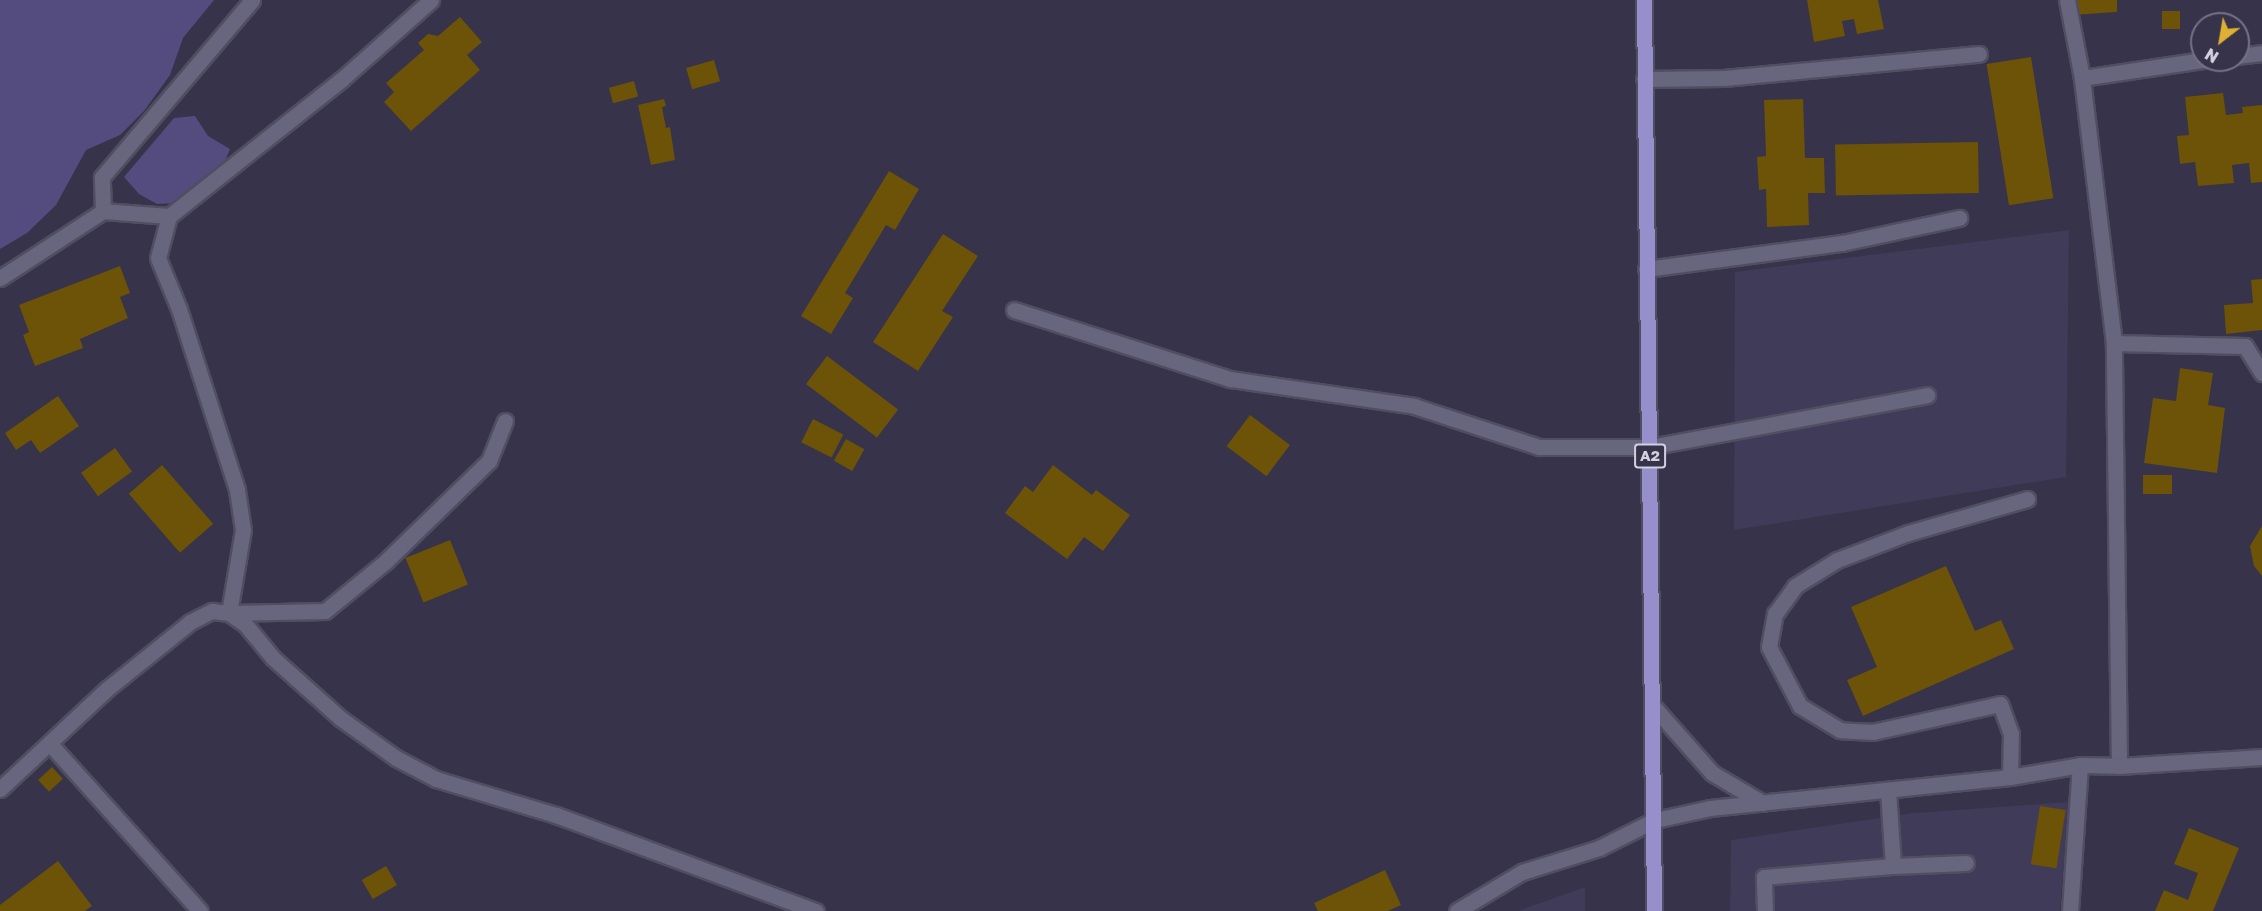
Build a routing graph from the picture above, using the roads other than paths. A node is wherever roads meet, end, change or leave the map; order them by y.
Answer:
1 (252, 0) edge
2 (431, 0) edge
3 (1644, 0) edge
4 (2067, 0) edge
5 (1979, 54) dead end
6 (2190, 62) edge
7 (2082, 78) junction
8 (1644, 80) junction
9 (103, 211) junction
10 (169, 216) junction
11 (1959, 218) dead end
12 (1646, 269) junction
13 (0, 278) edge
14 (1014, 310) dead end
15 (2114, 343) junction
16 (2262, 373) edge
17 (1927, 395) dead end
18 (505, 421) dead end
19 (1650, 447) junction
20 (2027, 499) dead end
21 (229, 613) junction
22 (1653, 706) junction
23 (51, 745) junction
24 (2262, 757) edge
25 (2080, 765) junction
26 (2119, 766) junction
27 (2010, 777) junction
28 (0, 789) edge
29 (1888, 790) junction
30 (1763, 803) junction
31 (1655, 820) junction
32 (1966, 863) dead end
33 (1893, 866) junction
34 (200, 911) edge
35 (816, 911) edge
36 (1456, 911) edge
37 (1654, 911) edge
38 (1765, 911) edge
39 (2070, 911) edge

1 - 9 street
2 - 10 street
3 - 8 main road, A2
4 - 7 street
5 - 8 street
6 - 7 street
7 - 15 street
8 - 12 main road, A2
9 - 10 street
9 - 13 street
10 - 21 street
11 - 12 street
12 - 19 main road, A2
14 - 19 street
15 - 16 street
15 - 26 street
17 - 19 street
18 - 21 street
19 - 22 main road, A2
20 - 27 street
21 - 23 street
21 - 35 street
22 - 30 street
22 - 31 main road, A2
23 - 28 street
23 - 34 street
24 - 26 street
25 - 26 street
25 - 27 street
25 - 39 street
27 - 29 street
29 - 30 street
29 - 33 street
30 - 31 street
31 - 36 street
31 - 37 main road, A2
32 - 33 street
33 - 38 street

